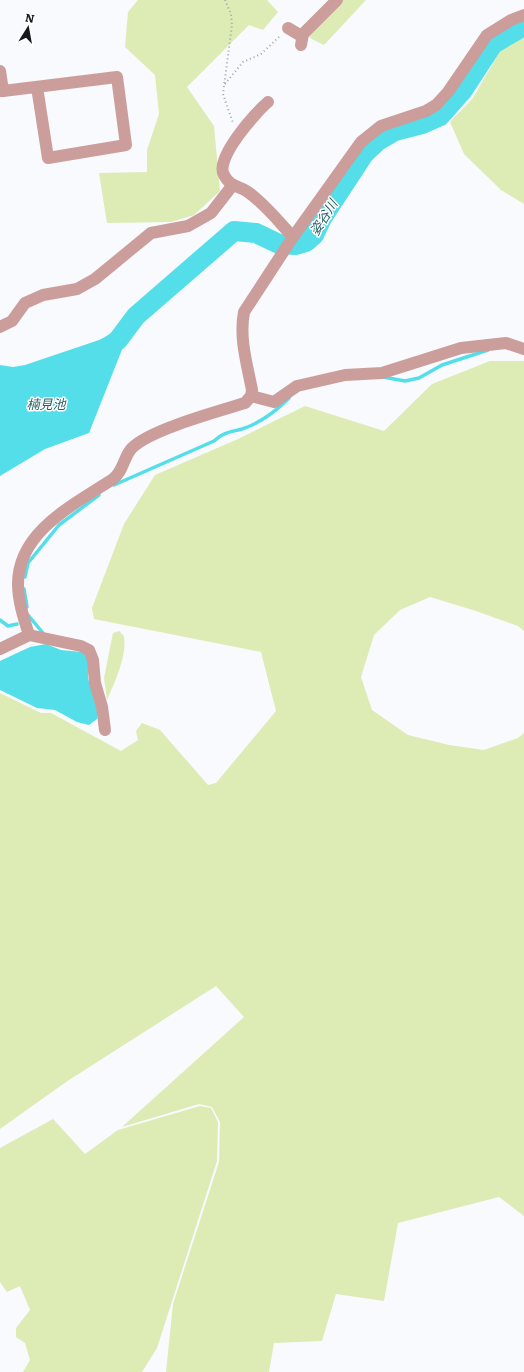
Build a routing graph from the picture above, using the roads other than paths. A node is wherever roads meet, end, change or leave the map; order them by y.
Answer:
1 (337, 0) edge
2 (524, 15) edge
3 (288, 28) road end
4 (0, 71) edge
5 (37, 87) junction
6 (1, 91) edge
7 (268, 102) dead end
8 (232, 186) junction
9 (292, 239) junction
10 (0, 326) edge
11 (524, 349) edge
12 (251, 396) junction
13 (29, 635) junction
14 (0, 649) edge
15 (105, 730) dead end

1 - 3 street
2 - 9 street
4 - 6 street
5 - 5 street
5 - 6 street
7 - 8 street
8 - 9 street
8 - 10 street
9 - 12 street
11 - 12 street
12 - 13 street
13 - 14 street
13 - 15 street

